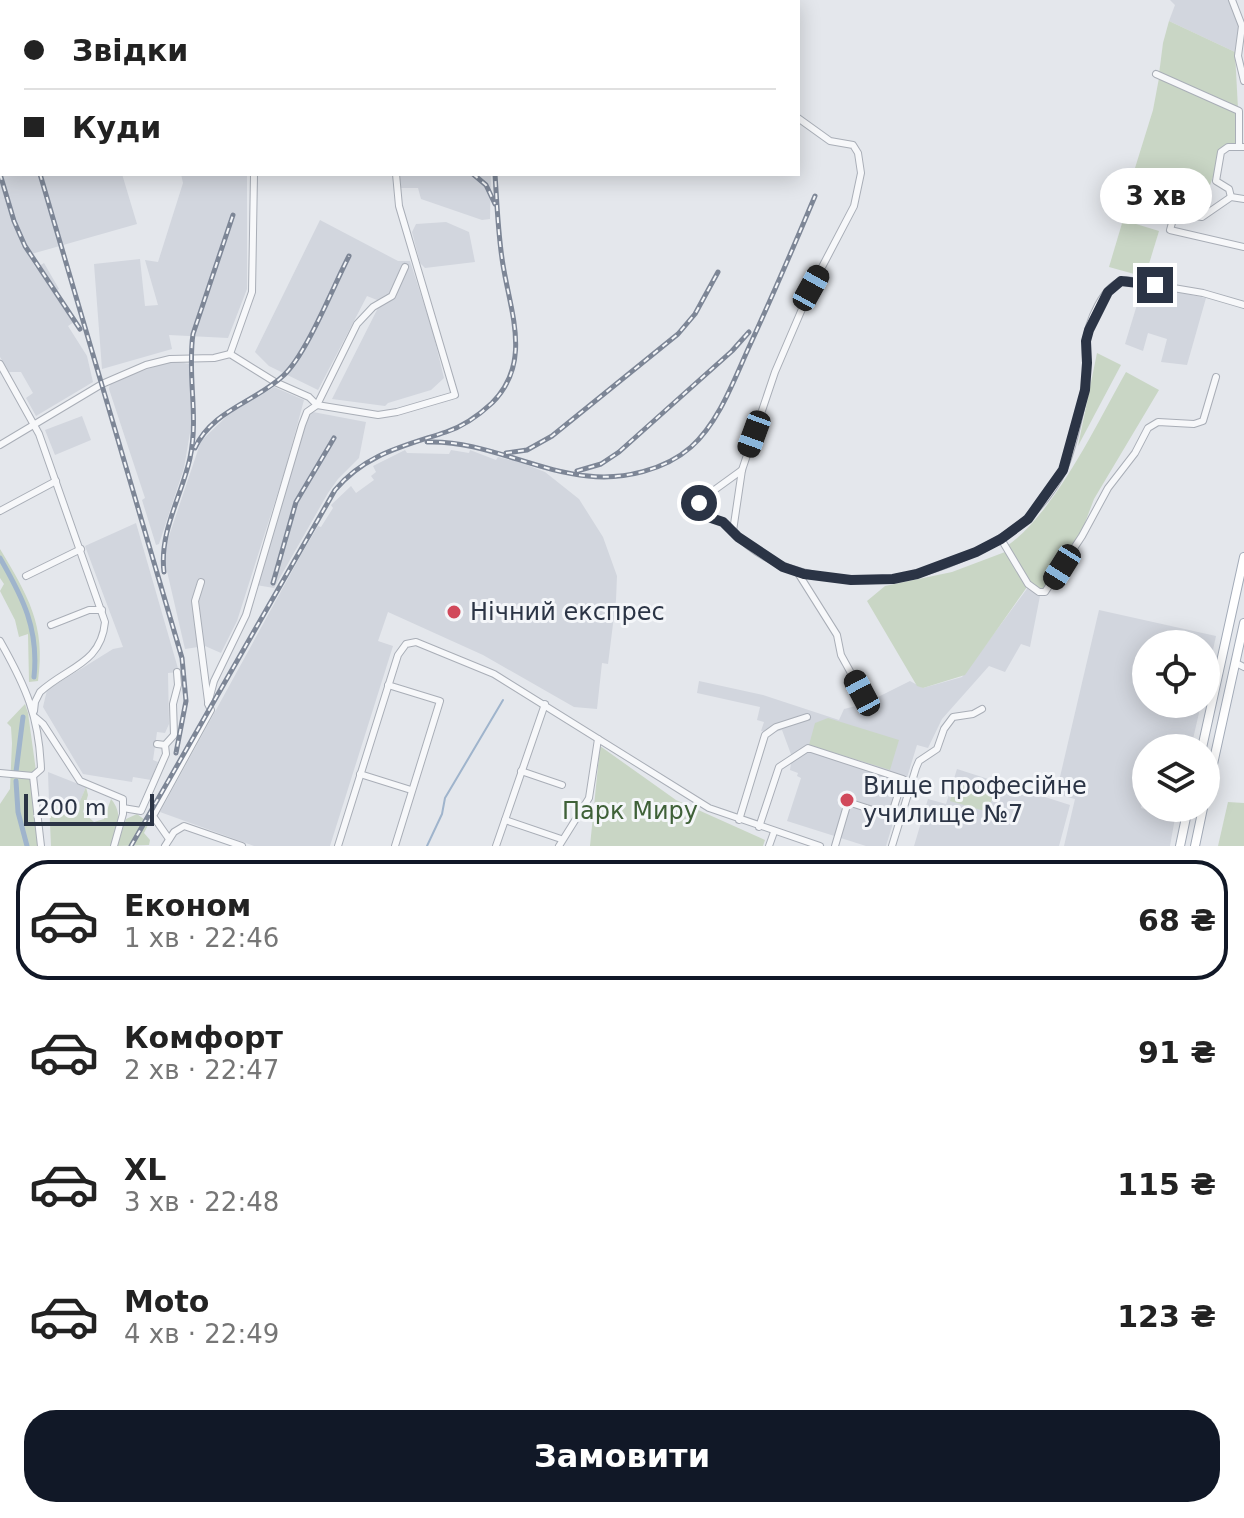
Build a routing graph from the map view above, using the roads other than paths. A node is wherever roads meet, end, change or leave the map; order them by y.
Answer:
1 (1232, 0) edge
2 (1156, 74) dead end
3 (1244, 81) edge
4 (800, 119) edge
5 (1242, 147) edge
6 (254, 176) edge
7 (396, 176) edge
8 (1231, 197) junction
9 (1244, 199) edge
10 (1244, 247) edge
11 (405, 267) dead end
12 (1244, 305) edge
13 (230, 354) junction
14 (0, 364) edge
15 (1216, 377) dead end
16 (4, 378) edge
17 (317, 405) junction
18 (34, 423) junction
19 (0, 445) edge
20 (742, 470) junction
21 (56, 481) junction
22 (0, 511) edge
23 (733, 531) junction
24 (1001, 539) junction
25 (81, 549) junction
26 (1244, 557) edge
27 (798, 573) junction
28 (26, 576) dead end
29 (1241, 581) edge
30 (201, 582) dead end
31 (102, 610) junction
32 (1244, 623) edge
33 (51, 625) dead end
34 (0, 641) edge
35 (1225, 648) junction
36 (2, 650) edge
37 (1238, 651) junction
38 (1240, 665) edge
39 (177, 672) dead end
40 (388, 685) junction
41 (27, 692) junction
42 (40, 692) junction
43 (862, 693) dead end
44 (208, 704) junction
45 (545, 704) junction
46 (982, 709) dead end
47 (35, 714) junction
48 (807, 717) dead end
49 (1205, 734) edge
50 (1218, 734) edge
51 (598, 739) junction
52 (521, 771) junction
53 (0, 773) edge
54 (360, 774) junction
55 (33, 776) junction
56 (562, 785) dead end
57 (411, 790) junction
58 (123, 808) junction
59 (505, 820) junction
60 (739, 820) junction
61 (1185, 822) edge
62 (1200, 822) edge
63 (759, 827) junction
64 (774, 832) junction
65 (167, 843) edge
66 (560, 843) edge
67 (41, 846) edge
68 (114, 846) edge
69 (242, 846) edge
70 (338, 846) edge
71 (395, 846) edge
72 (496, 846) edge
73 (769, 846) edge
74 (820, 846) edge
75 (835, 846) edge
76 (892, 846) edge
77 (1180, 846) edge
78 (1195, 846) edge

1 - 3 street
2 - 5 street
4 - 20 street
5 - 8 street
6 - 13 street
7 - 17 street
8 - 9 street
8 - 10 street
11 - 17 street
12 - 24 street
13 - 17 street
13 - 18 street
14 - 16 street
15 - 24 street
16 - 18 street
17 - 44 street
18 - 19 street
18 - 21 street
20 - 23 street
20 - 23 street
21 - 22 street
21 - 25 street
23 - 27 street
24 - 27 street
25 - 28 street
25 - 31 street
26 - 29 main road
27 - 43 street
29 - 35 main road
30 - 44 street
31 - 33 street
31 - 42 street
32 - 37 main road
34 - 36 street
35 - 37 main road
35 - 49 main road
36 - 41 street
37 - 38 main road
38 - 50 main road
39 - 58 street
40 - 45 street
40 - 54 street
40 - 57 street
41 - 42 street
41 - 47 street
42 - 47 street
44 - 65 street
45 - 51 street
45 - 52 street
46 - 76 street
47 - 55 street
47 - 58 street
48 - 60 street
51 - 60 street
51 - 66 street
52 - 56 street
52 - 59 street
53 - 55 street
54 - 57 street
54 - 70 street
55 - 67 street
57 - 71 street
58 - 68 street
59 - 66 street
59 - 72 street
60 - 63 street
61 - 77 main road
62 - 78 main road
63 - 64 street
63 - 75 street
64 - 73 street
64 - 74 street
65 - 69 street

